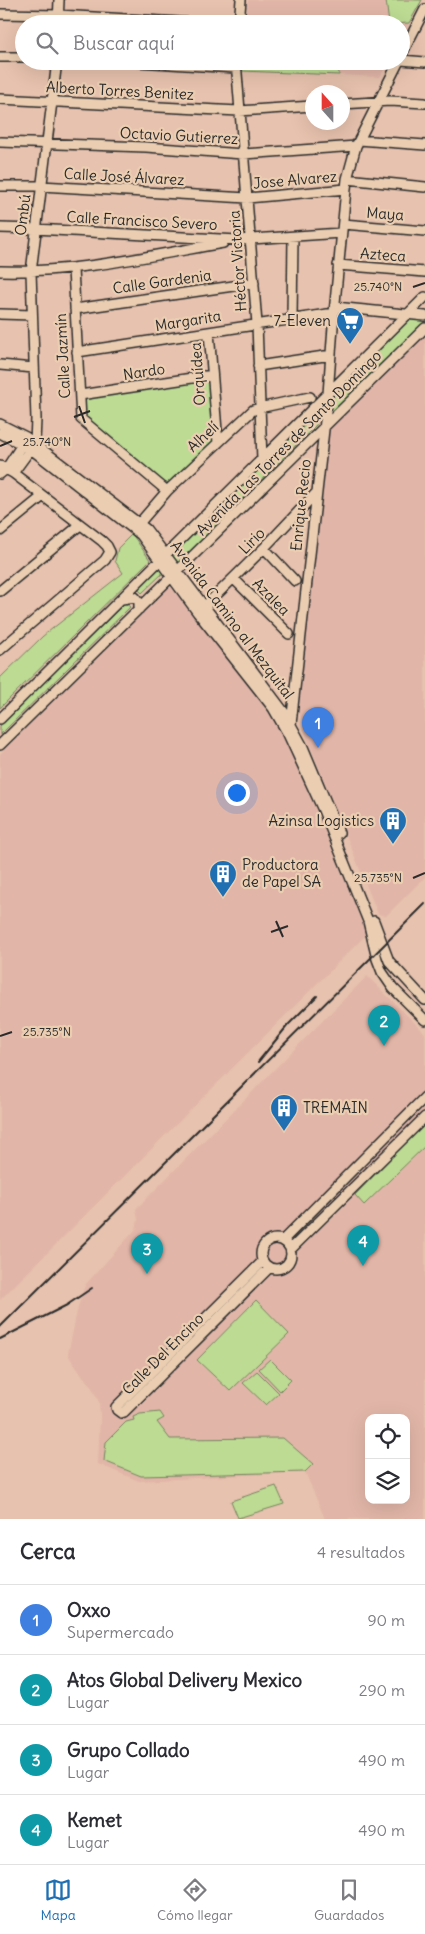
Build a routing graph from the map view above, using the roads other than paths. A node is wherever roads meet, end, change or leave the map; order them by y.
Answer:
1 (59, 0) edge
2 (241, 0) edge
3 (0, 14) edge
4 (15, 15) edge
5 (59, 15) edge
6 (240, 15) edge
7 (424, 15) edge
8 (410, 41) edge
9 (0, 57) edge
10 (15, 57) edge
11 (410, 60) edge
12 (425, 62) edge
13 (55, 70) edge
14 (236, 70) edge
15 (394, 70) edge
16 (0, 99) edge
17 (52, 101) junction
18 (378, 102) junction
19 (425, 103) edge
20 (350, 104) edge
21 (305, 106) edge
22 (239, 111) junction
23 (0, 142) edge
24 (46, 143) junction
25 (357, 143) junction
26 (425, 145) edge
27 (243, 154) junction
28 (347, 179) junction
29 (0, 186) edge
30 (41, 186) junction
31 (425, 187) edge
32 (346, 189) junction
33 (247, 198) junction
34 (0, 228) edge
35 (342, 228) junction
36 (35, 229) junction
37 (425, 231) edge
38 (293, 237) junction
39 (251, 239) junction
40 (238, 240) junction
41 (338, 265) junction
42 (73, 269) junction
43 (0, 271) edge
44 (31, 272) junction
45 (425, 272) edge
46 (254, 282) junction
47 (425, 297) edge
48 (75, 308) junction
49 (334, 310) junction
50 (0, 314) edge
51 (408, 314) junction
52 (32, 315) junction
53 (425, 316) edge
54 (292, 319) junction
55 (257, 324) junction
56 (425, 328) edge
57 (209, 332) junction
58 (77, 352) junction
59 (331, 356) junction
60 (0, 365) edge
61 (258, 366) junction
62 (34, 368) junction
63 (212, 375) junction
64 (328, 394) junction
65 (80, 396) junction
66 (310, 397) dead end
67 (259, 408) junction
68 (0, 424) edge
69 (324, 426) junction
70 (0, 433) edge
71 (28, 438) junction
72 (218, 443) junction
73 (33, 446) junction
74 (262, 460) junction
75 (5, 470) edge
76 (167, 491) junction
77 (317, 492) junction
78 (43, 496) junction
79 (80, 524) junction
80 (137, 526) junction
81 (0, 531) edge
82 (264, 548) junction
83 (163, 558) junction
84 (175, 574) junction
85 (234, 579) junction
86 (295, 580) dead end
87 (0, 591) edge
88 (122, 599) junction
89 (204, 607) junction
90 (139, 609) junction
91 (289, 634) dead end
92 (0, 650) edge
93 (0, 719) edge
94 (288, 727) junction
95 (0, 745) edge
96 (413, 988) junction
97 (403, 998) junction
98 (425, 1000) edge
99 (425, 1020) edge
100 (425, 1098) edge
101 (425, 1117) edge
102 (330, 1194) junction
103 (338, 1202) junction
104 (283, 1240) junction
105 (291, 1249) junction
106 (266, 1265) junction

1 - 5 street
2 - 6 street
3 - 4 street
7 - 8 street, Enrique Recio
9 - 10 street
11 - 12 street
13 - 17 street, Ombú
14 - 22 street, Héctor Victoria
15 - 18 street, Enrique Recio
16 - 17 street, Alberto Torres Benitez
17 - 22 street, Alberto Torres Benitez
17 - 24 street, Ombú
18 - 19 street
18 - 20 street
18 - 25 street, Enrique Recio
21 - 22 street, Alberto Torres Benitez
22 - 27 street, Héctor Victoria
23 - 24 street, Octavio Gutierrez
24 - 27 street, Octavio Gutierrez
24 - 30 street, Ombú
25 - 26 street, Octavio Gutierrez
25 - 27 street, Octavio Gutierrez
25 - 28 street, Enrique Recio
27 - 33 street, Héctor Victoria
28 - 31 street
28 - 32 street, Enrique Recio
29 - 30 street, Calle José Álvarez
30 - 33 street, Calle José Álvarez
30 - 36 street, Ombú
32 - 33 street, Jose Alvarez
32 - 35 street, Enrique Recio
33 - 39 street, Héctor Victoria
34 - 36 street, Calle Francisco Severo
35 - 37 street, Maya
35 - 38 street, Calle Francisco Severo
35 - 41 street, Enrique Recio
36 - 40 street, Calle Francisco Severo
36 - 44 street, Ombú
38 - 39 street, Calle Francisco Severo
38 - 54 street
39 - 40 street, Calle Francisco Severo
39 - 46 street, Héctor Victoria
40 - 42 street
41 - 45 street, Azteca
41 - 49 street, Enrique Recio
42 - 44 street
42 - 48 street, Calle Jazmín
43 - 44 street
44 - 52 street, Ombú
46 - 48 street, Calle Gardenia
46 - 55 street, Héctor Victoria
47 - 51 street, Avenida Las Torres de Santo Domingo
48 - 58 street, Calle Jazmín
49 - 51 street, Margarita
49 - 54 street, Margarita
49 - 59 street, Enrique Recio
50 - 52 street
51 - 53 street, Margarita
51 - 64 street, Avenida Las Torres de Santo Domingo
52 - 62 street, Ombú
54 - 55 street, Margarita
55 - 57 street, Margarita
55 - 61 street, Héctor Victoria
56 - 69 street, Avenida Las Torres de Santo Domingo
57 - 58 street, Margarita
57 - 63 street, Orquídea
58 - 65 street, Calle Jazmín
59 - 61 street
59 - 64 street, Enrique Recio
60 - 62 street
61 - 67 street, Héctor Victoria
62 - 71 street, Ombú
63 - 65 street, Nardo
63 - 72 street, Orquídea
64 - 69 street, Enrique Recio
64 - 74 street, Avenida Las Torres de Santo Domingo
65 - 76 street, Calle Jazmín
66 - 67 street, Alhelí
67 - 72 street, Alhelí
67 - 74 street, Héctor Victoria
68 - 71 street, Avenida Camino al Mezquital
69 - 77 street, Enrique Recio
69 - 84 street, Avenida Las Torres de Santo Domingo
70 - 71 street, Avenida Camino al Mezquital
71 - 73 street, Ombú
71 - 73 street, Avenida Camino al Mezquital
71 - 75 street
72 - 76 street, Alhelí
73 - 75 street
73 - 80 street, Avenida Camino al Mezquital
74 - 83 street, Avenida Las Torres de Santo Domingo
75 - 78 street
76 - 80 street, Alhelí
77 - 82 street, Lirio
77 - 94 street, Enrique Recio
78 - 79 street
78 - 81 street
79 - 87 street
79 - 92 street
80 - 83 street, Avenida Camino al Mezquital
82 - 85 street, Lirio
82 - 86 street
83 - 84 street, Avenida Camino al Mezquital
83 - 88 street, Avenida Las Torres de Santo Domingo
84 - 89 street, Avenida Camino al Mezquital
84 - 90 street, Avenida Las Torres de Santo Domingo
84 - 94 street, Avenida Camino al Mezquital
85 - 89 street, Lirio
85 - 91 street, Azalea
88 - 90 street
88 - 93 street, Avenida Las Torres de Santo Domingo
89 - 94 street, Avenida Camino al Mezquital
90 - 95 street, Avenida Las Torres de Santo Domingo
94 - 96 street, Avenida Camino al Mezquital
94 - 97 street, Avenida Camino al Mezquital
96 - 97 street
96 - 98 street, Avenida Camino al Mezquital
97 - 99 street, Avenida Camino al Mezquital
100 - 102 street
101 - 103 street
102 - 103 street
102 - 104 street
103 - 105 street
104 - 105 street
104 - 106 street
105 - 106 street
106 - 106 street, Calle Del Encino

